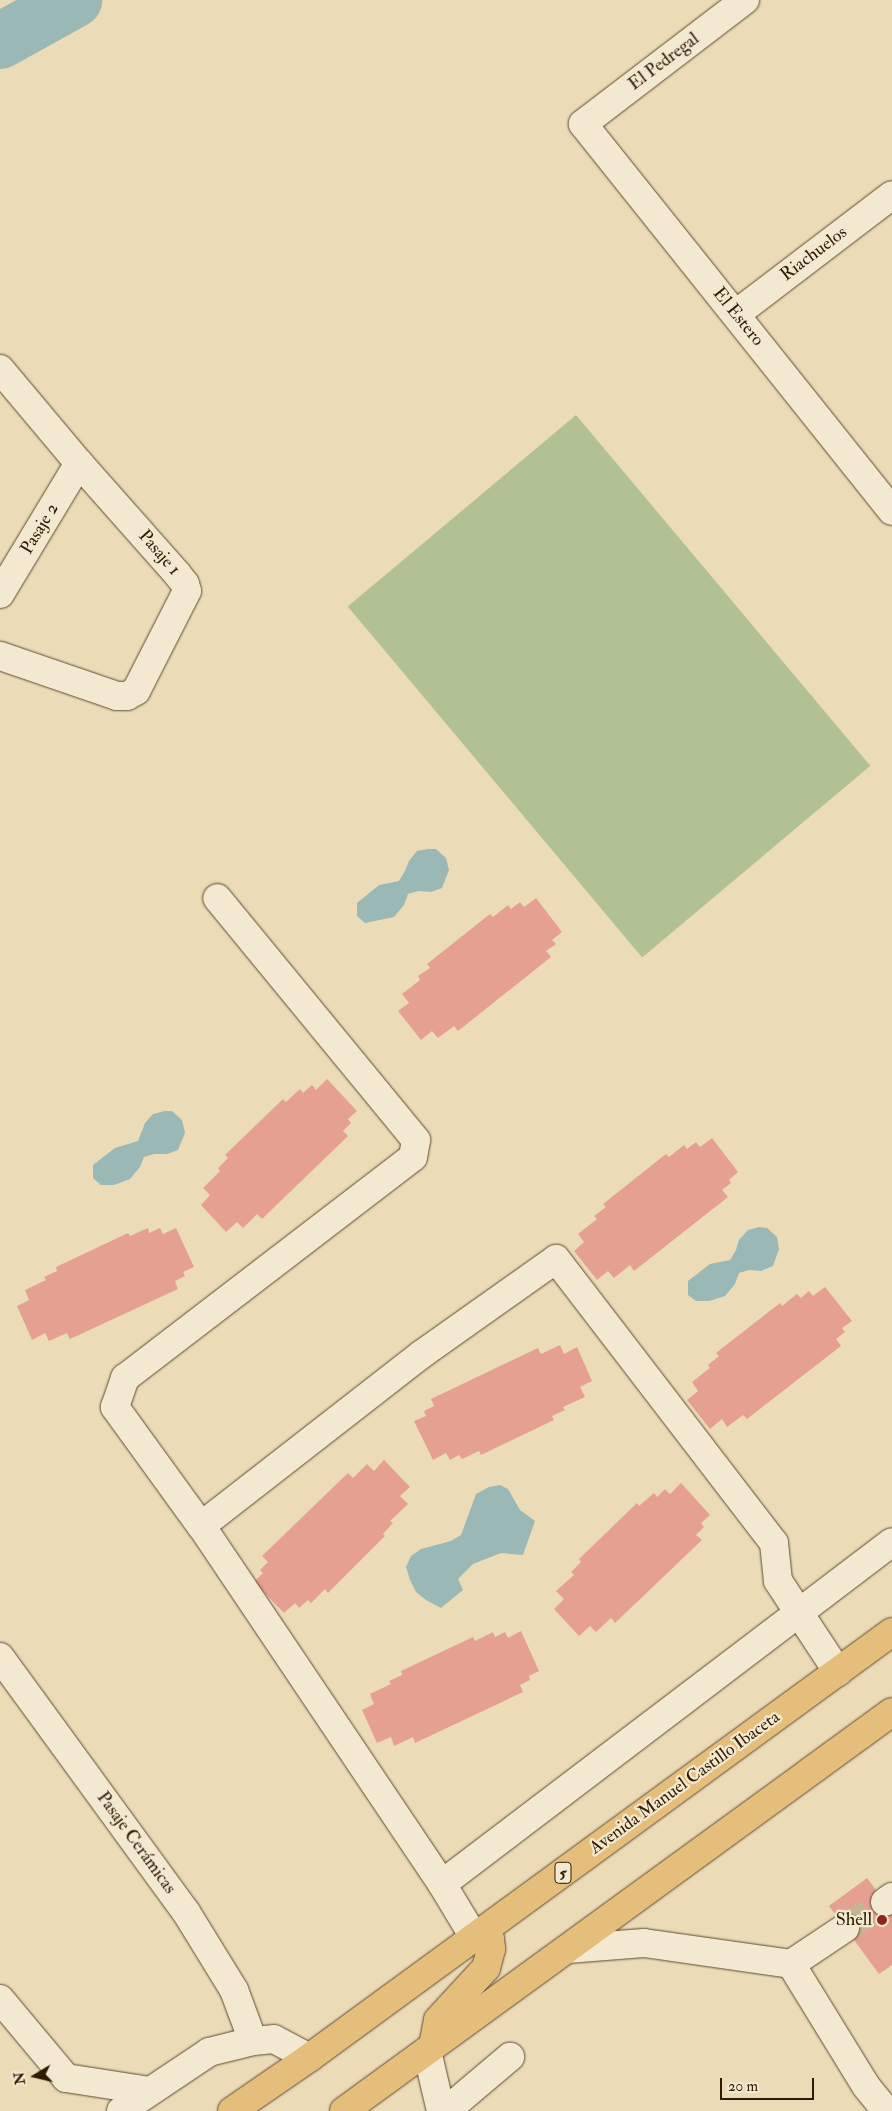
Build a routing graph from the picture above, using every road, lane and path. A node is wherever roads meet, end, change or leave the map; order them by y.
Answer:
1 (745, 0) edge
2 (583, 124) joint
3 (892, 195) edge
4 (736, 314) junction
5 (0, 369) edge
6 (79, 464) junction
7 (891, 506) edge
8 (0, 594) edge
9 (0, 656) edge
10 (217, 898) dead end
11 (201, 1526) junction
12 (892, 1542) edge
13 (800, 1612) junction
14 (892, 1632) edge
15 (0, 1657) edge
16 (838, 1672) junction
17 (892, 1712) edge
18 (442, 1884) junction
19 (845, 1928) tunnel mouth
20 (479, 1934) junction
21 (567, 1949) junction
22 (791, 1964) junction
23 (0, 1999) edge
24 (253, 2041) junction
25 (430, 2049) junction
26 (510, 2057) dead end
27 (309, 2058) junction
28 (150, 2091) junction
29 (121, 2111) edge
30 (232, 2111) edge
31 (344, 2111) edge
32 (441, 2111) edge
33 (446, 2111) edge
34 (886, 2111) edge

1 - 2 street, El Pedregal
2 - 4 street, El Estero
3 - 4 street, Riachuelos
4 - 7 street, El Estero
5 - 6 street, Pasaje 1
6 - 8 street, Pasaje 2
6 - 9 street, Pasaje 1
10 - 11 street
11 - 13 street
11 - 18 street
12 - 13 street
13 - 16 street
13 - 18 street
14 - 16 highway, Avenida Manuel Castillo Ibaceta / 5
15 - 24 street, Pasaje Cerámicas
16 - 20 highway, Avenida Manuel Castillo Ibaceta / 5
17 - 21 highway
18 - 20 street
19 - 22 street
20 - 25 highway
20 - 27 highway, Avenida Manuel Castillo Ibaceta / 5
21 - 22 street
21 - 25 highway
22 - 34 street
23 - 28 street
24 - 27 street
24 - 28 street
25 - 31 highway
25 - 32 street
26 - 33 street
27 - 30 highway, Avenida Manuel Castillo Ibaceta / 5
28 - 29 street

